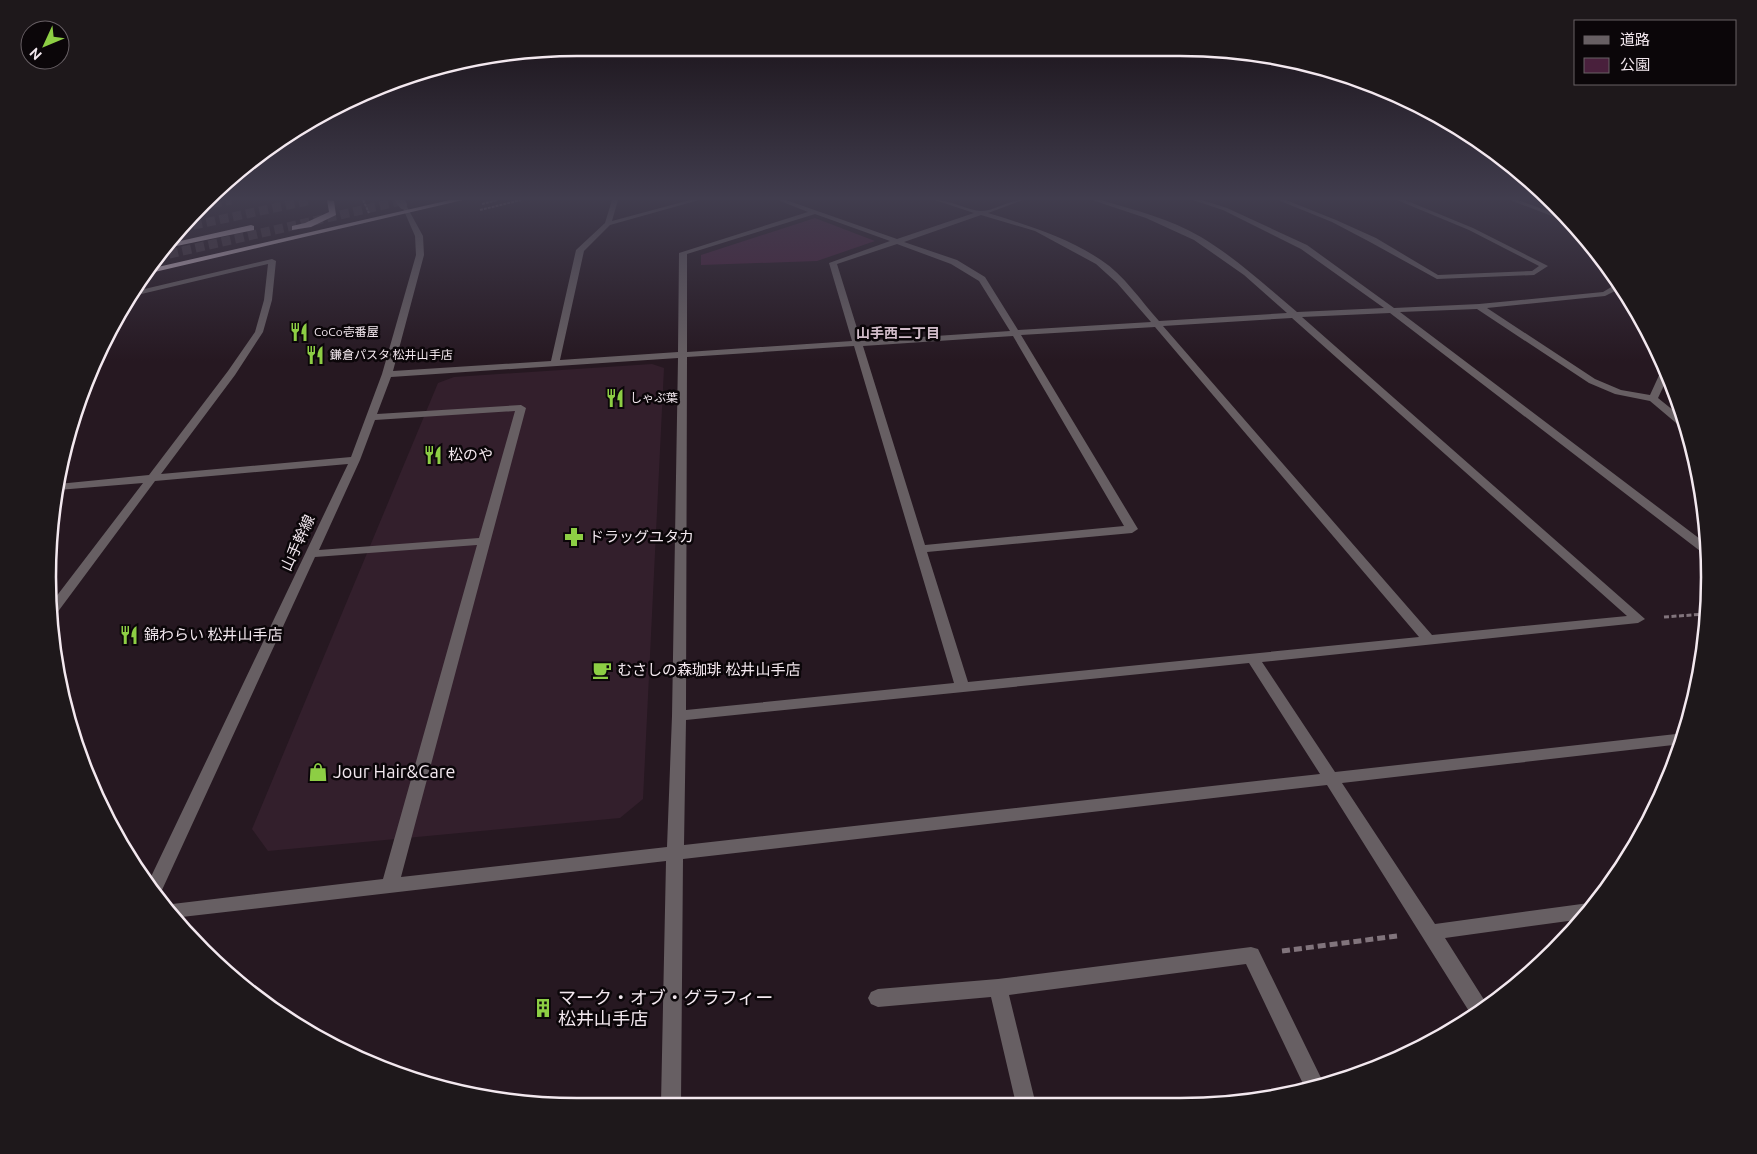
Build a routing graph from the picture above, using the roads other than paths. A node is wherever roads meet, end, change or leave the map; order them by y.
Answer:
1 (184, 254) edge
2 (218, 254) edge
3 (420, 254) edge
4 (579, 254) edge
5 (683, 254) edge
6 (860, 254) edge
7 (932, 254) edge
8 (1083, 254) edge
9 (1220, 254) edge
10 (1314, 254) edge
11 (1397, 254) edge
12 (1521, 254) edge
13 (166, 258) edge
14 (157, 269) edge
15 (1614, 289) edge
16 (141, 292) edge
17 (1479, 306) junction
18 (1392, 310) junction
19 (1295, 314) junction
20 (1156, 324) junction
21 (1016, 333) junction
22 (857, 343) junction
23 (682, 354) junction
24 (555, 363) junction
25 (387, 374) junction
26 (1662, 380) edge
27 (1653, 399) junction
28 (370, 417) junction
29 (1675, 417) edge
30 (355, 460) junction
31 (152, 478) junction
32 (64, 486) edge
33 (484, 541) junction
34 (1700, 545) edge
35 (920, 550) junction
36 (311, 554) junction
37 (57, 604) edge
38 (1429, 640) junction
39 (1253, 658) junction
40 (962, 687) junction
41 (679, 716) junction
42 (1675, 739) edge
43 (1331, 777) junction
44 (675, 852) junction
45 (156, 883) edge
46 (390, 885) junction
47 (176, 909) edge
48 (1578, 912) edge
49 (1431, 932) junction
50 (998, 988) junction
51 (878, 998) dead end
52 (1476, 1005) edge
53 (1312, 1081) edge
54 (671, 1098) edge
55 (1025, 1098) edge

1 - 13 highway
2 - 14 highway
3 - 25 street, 山手幹線
4 - 24 street
5 - 23 street
6 - 22 street
7 - 21 street
8 - 20 street
9 - 19 street
10 - 18 street
11 - 12 street
15 - 17 street
16 - 31 street
17 - 18 street
17 - 27 street
18 - 19 street
18 - 34 street
19 - 20 street
19 - 38 street
20 - 21 street
20 - 38 street
21 - 22 street
21 - 35 street
22 - 23 street
22 - 35 street
23 - 24 street
23 - 41 street
24 - 25 street
25 - 28 street, 山手幹線
26 - 27 street
27 - 29 street
28 - 30 street, 山手幹線
28 - 33 street
30 - 31 street
30 - 36 street, 山手幹線
31 - 32 street
31 - 37 street
33 - 36 street
33 - 46 street
35 - 40 street
36 - 45 street, 山手幹線
38 - 39 street
39 - 40 street
39 - 43 street
40 - 41 street
41 - 44 street
42 - 43 street
43 - 44 street
43 - 49 street
44 - 46 street
44 - 54 street
46 - 47 street
48 - 49 street
49 - 52 street
50 - 51 street
50 - 53 street
50 - 55 street

